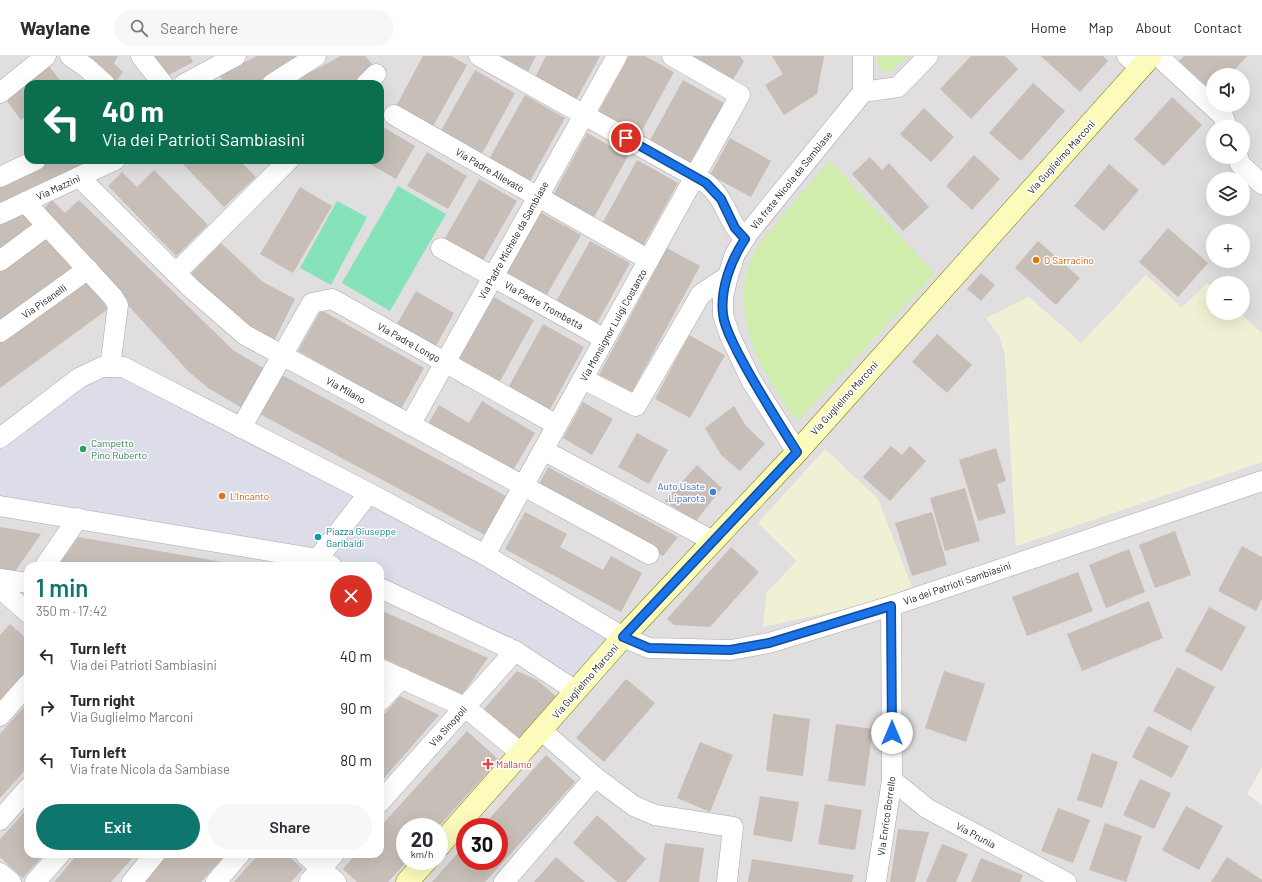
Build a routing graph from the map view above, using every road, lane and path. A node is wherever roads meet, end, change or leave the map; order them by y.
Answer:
1 (46, 56) edge
2 (70, 56) edge
3 (141, 56) edge
4 (236, 56) edge
5 (316, 56) edge
6 (479, 56) edge
7 (617, 56) edge
8 (672, 56) edge
9 (863, 56) edge
10 (928, 56) edge
11 (1144, 59) edge
12 (101, 80) edge
13 (161, 80) edge
14 (191, 80) edge
15 (278, 80) edge
16 (862, 92) junction
17 (0, 93) edge
18 (584, 114) junction
19 (394, 115) dead end
20 (1225, 120) edge
21 (28, 164) edge
22 (107, 164) edge
23 (285, 164) edge
24 (1240, 164) edge
25 (0, 177) edge
26 (79, 177) junction
27 (695, 177) junction
28 (1262, 184) edge
29 (538, 197) junction
30 (26, 202) junction
31 (0, 214) edge
32 (48, 226) junction
33 (745, 239) junction
34 (441, 248) dead end
35 (649, 260) junction
36 (0, 261) edge
37 (88, 269) junction
38 (176, 273) junction
39 (493, 276) junction
40 (728, 276) junction
41 (0, 332) edge
42 (605, 339) junction
43 (281, 355) junction
44 (445, 362) junction
45 (110, 367) junction
46 (583, 379) junction
47 (410, 425) junction
48 (557, 425) junction
49 (241, 428) junction
50 (0, 438) edge
51 (544, 450) junction
52 (797, 452) junction
53 (1262, 481) edge
54 (523, 487) junction
55 (369, 493) junction
56 (0, 506) edge
57 (78, 518) junction
58 (712, 542) junction
59 (648, 554) dead end
60 (485, 555) junction
61 (48, 562) edge
62 (310, 562) edge
63 (322, 562) edge
64 (0, 579) edge
65 (24, 582) edge
66 (384, 590) edge
67 (4, 599) edge
68 (891, 606) junction
69 (24, 611) edge
70 (623, 637) junction
71 (515, 650) junction
72 (384, 671) edge
73 (402, 678) junction
74 (24, 689) edge
75 (576, 691) junction
76 (384, 697) edge
77 (465, 707) junction
78 (0, 716) edge
79 (541, 730) junction
80 (521, 753) junction
81 (595, 777) junction
82 (892, 780) junction
83 (24, 793) edge
84 (384, 798) edge
85 (0, 820) edge
86 (448, 836) edge
87 (57, 858) edge
88 (152, 858) edge
89 (237, 858) edge
90 (310, 858) edge
91 (321, 868) edge
92 (418, 870) edge
93 (0, 873) edge
94 (11, 882) edge
95 (36, 882) edge
96 (132, 882) edge
97 (216, 882) edge
98 (336, 882) edge
99 (407, 882) edge
100 (504, 882) edge
101 (727, 882) edge
102 (876, 882) edge
103 (1066, 882) edge

1 - 17 street
2 - 12 street
3 - 13 street
4 - 14 street
5 - 15 street
6 - 18 street
7 - 18 street, Via Padre Michele da Sambiase
8 - 27 street, Via Monsignor Luigi Costanzo
9 - 16 street
10 - 16 street
11 - 20 street
11 - 52 main road, Via Guglielmo Marconi
16 - 33 street, Via frate Nicola da Sambiase
18 - 27 street
18 - 29 street, Via Padre Michele da Sambiase
19 - 29 street, Via Padre Allevato
21 - 25 street
22 - 26 street, Via Mazzini
23 - 38 street
24 - 28 street
26 - 30 street, Via Mazzini
26 - 38 street, Via Milano
27 - 33 street
27 - 35 street, Via Monsignor Luigi Costanzo
29 - 35 street, Via Padre Allevato
29 - 39 street, Via Padre Michele da Sambiase
30 - 31 street, Via Mazzini
30 - 32 street
32 - 36 street
32 - 37 street
33 - 40 street, Via frate Nicola da Sambiase
34 - 39 street, Via Padre Trombetta
35 - 42 street, Via Monsignor Luigi Costanzo
37 - 41 street, Via Pisanelli
37 - 45 street
38 - 43 street, Via Milano
39 - 42 street, Via Padre Trombetta
39 - 44 street, Via Padre Michele da Sambiase
40 - 46 street
40 - 52 street, Via frate Nicola da Sambiase
42 - 46 street, Via Monsignor Luigi Costanzo
43 - 44 street, Via Padre Longo
43 - 47 street, Via Milano
43 - 49 street, Via Padre Longo
44 - 47 street, Via Padre Michele da Sambiase
44 - 48 street, Via Padre Longo
45 - 49 street, Via dei Patrioti Sambiasini
45 - 50 street
46 - 48 street, Via Monsignor Luigi Costanzo
47 - 54 street, Via Milano
48 - 51 street, Via Monsignor Luigi Costanzo
49 - 55 street, Via dei Patrioti Sambiasini
51 - 54 street, Via Monsignor Luigi Costanzo
51 - 58 street
52 - 58 main road, Via Guglielmo Marconi
53 - 68 street, Via dei Patrioti Sambiasini
54 - 59 street, Via Milano
54 - 60 street, Via Monsignor Luigi Costanzo
55 - 60 street, Via dei Patrioti Sambiasini
55 - 63 street
56 - 57 street
57 - 61 street
57 - 62 street
58 - 70 main road, Via Guglielmo Marconi
60 - 70 street, Via dei Patrioti Sambiasini
64 - 65 street
66 - 71 street
67 - 69 street
68 - 70 street, Via dei Patrioti Sambiasini
68 - 82 street, Via Enrico Borrello
70 - 75 main road, Via Guglielmo Marconi
71 - 75 street
71 - 77 street, Via Sinopoli
72 - 73 street
73 - 76 street
73 - 77 street
74 - 78 street
75 - 79 main road, Via Guglielmo Marconi
77 - 80 street
77 - 84 street, Via Sinopoli
79 - 80 main road, Via Guglielmo Marconi
79 - 81 street
80 - 86 main road, Via Guglielmo Marconi
81 - 100 street
81 - 101 street
82 - 102 street, Via Enrico Borrello
82 - 103 street, Via Prunia
83 - 85 street
87 - 95 street
88 - 96 street
89 - 97 street
90 - 91 street
91 - 98 street
92 - 99 main road
93 - 94 street

